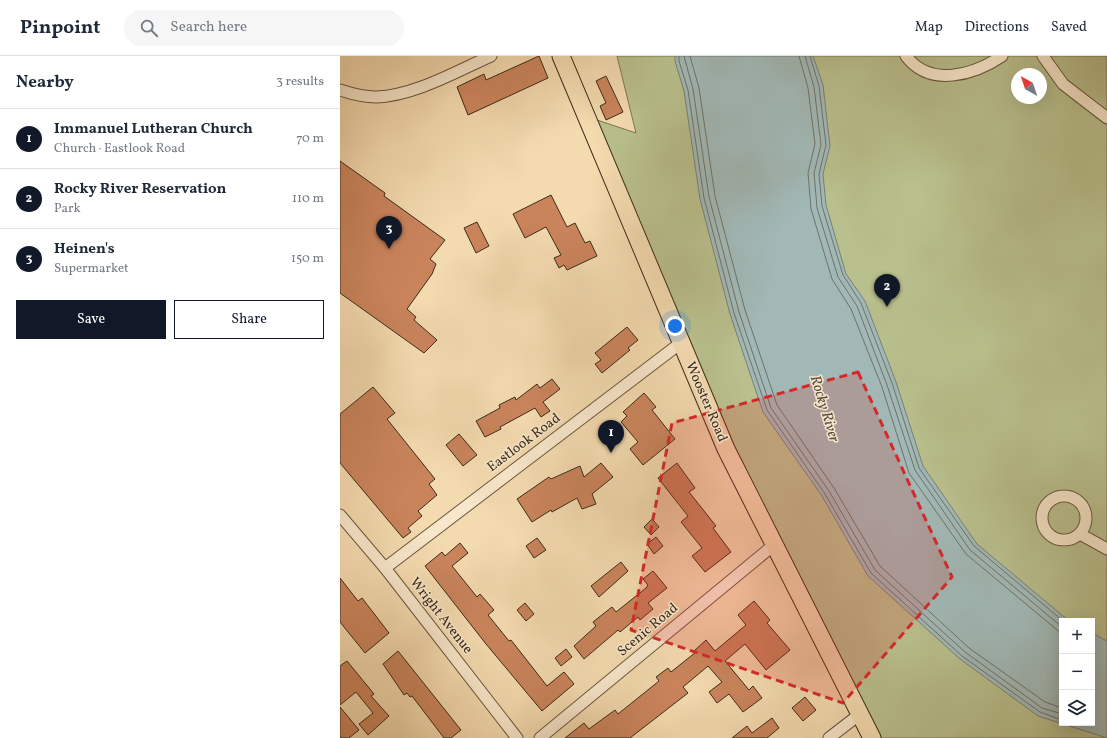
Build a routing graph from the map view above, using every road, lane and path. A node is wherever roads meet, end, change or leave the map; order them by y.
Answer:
1 (491, 56) edge
2 (561, 56) edge
3 (906, 56) edge
4 (1002, 56) edge
5 (1043, 56) edge
6 (340, 90) edge
7 (1107, 118) edge
8 (682, 342) junction
9 (340, 515) edge
10 (1080, 534) junction
11 (774, 544) junction
12 (1107, 549) edge
13 (385, 568) junction
14 (860, 714) junction
15 (516, 738) edge
16 (540, 738) edge
17 (829, 738) edge
18 (872, 738) edge

1 - 6 street
2 - 8 main road, Wooster Road
3 - 4 street
5 - 7 street
8 - 11 main road, Wooster Road
8 - 13 street, Eastlook Road
9 - 13 street, Wright Avenue
10 - 10 street
10 - 12 street
11 - 14 main road, Wooster Road
11 - 16 street, Scenic Road
13 - 15 street, Wright Avenue
14 - 17 street
14 - 18 main road, Wooster Road

